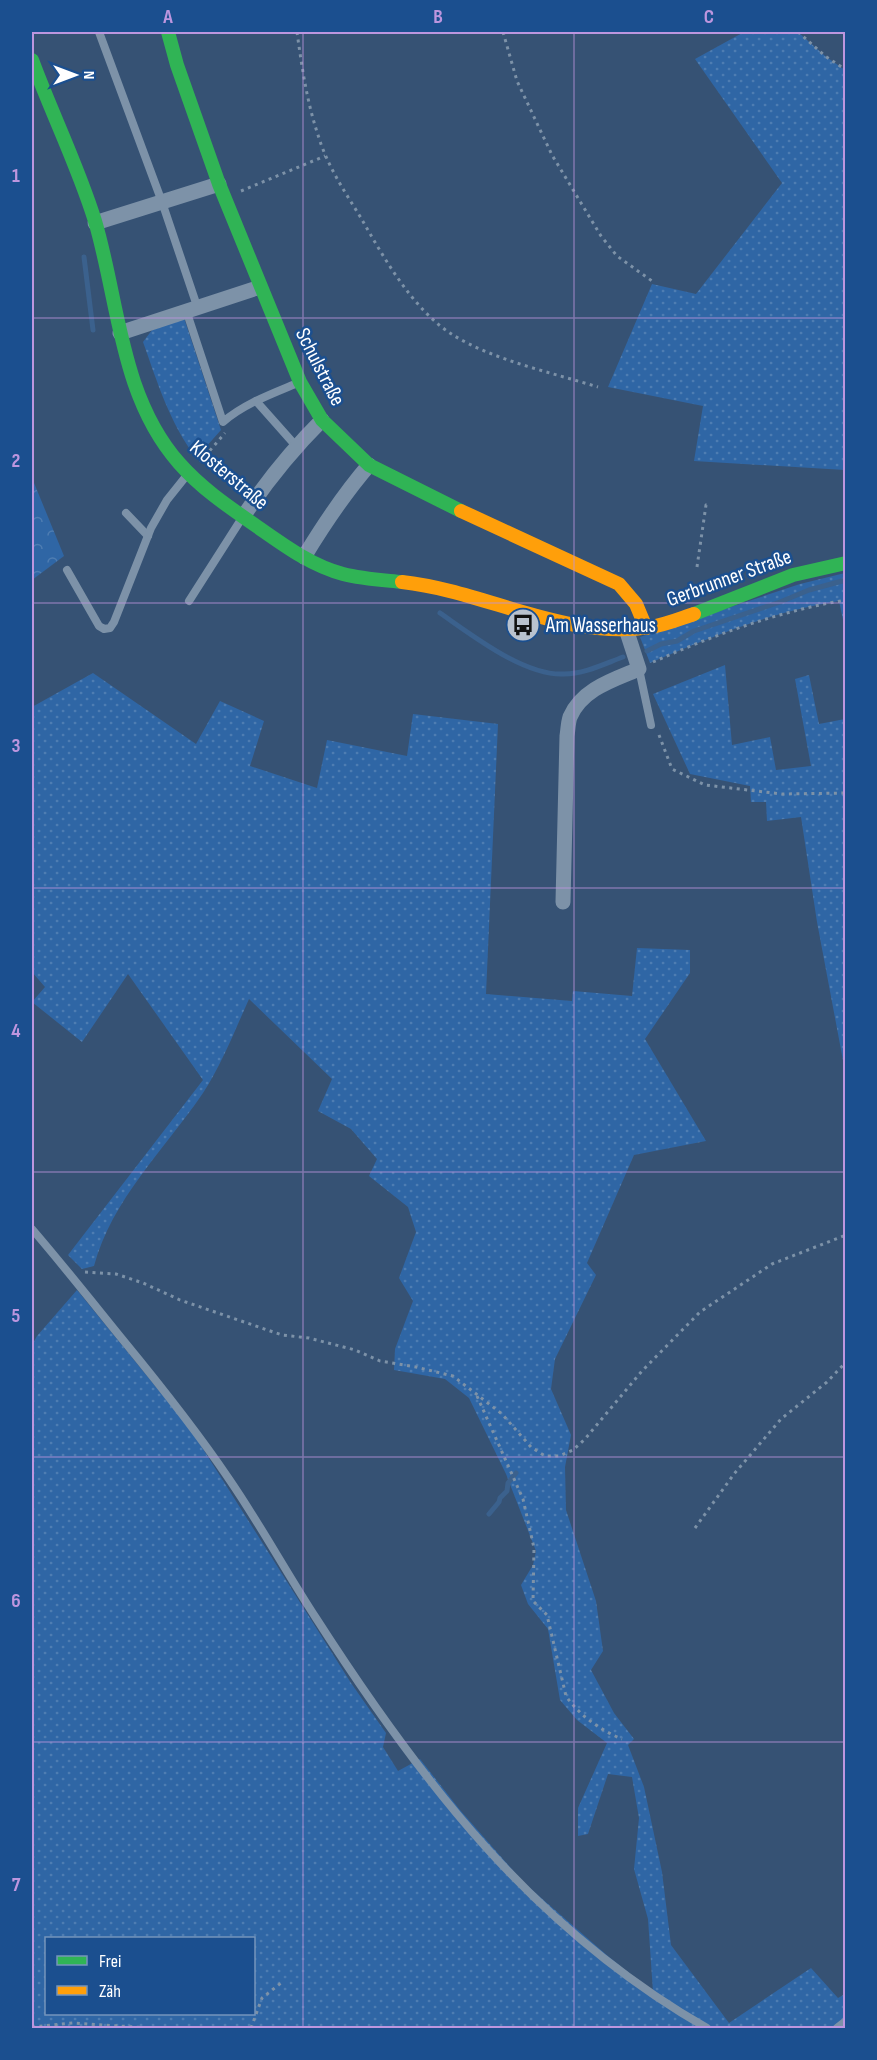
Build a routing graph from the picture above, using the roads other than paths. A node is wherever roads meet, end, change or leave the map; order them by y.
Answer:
1 (99, 32) edge
2 (168, 32) edge
3 (32, 60) edge
4 (222, 191) junction
5 (162, 202) junction
6 (95, 223) junction
7 (260, 287) junction
8 (192, 308) junction
9 (120, 333) junction
10 (300, 382) junction
11 (256, 401) junction
12 (322, 420) junction
13 (296, 446) junction
14 (369, 465) junction
15 (188, 473) junction
16 (126, 513) dead end
17 (243, 517) junction
18 (148, 536) junction
19 (304, 557) junction
20 (846, 563) edge
21 (68, 570) dead end
22 (189, 601) dead end
23 (646, 628) junction
24 (627, 634) junction
25 (638, 667) junction
26 (653, 725) road end
27 (563, 902) dead end
28 (32, 1230) edge
29 (846, 2021) edge
30 (707, 2028) edge
31 (837, 2028) edge

1 - 5 lane
2 - 4 street, Schulstraße
3 - 6 street, Klosterstraße
4 - 5 street
4 - 7 street, Schulstraße
5 - 6 street
5 - 8 lane
6 - 9 street, Klosterstraße
7 - 8 street
7 - 10 street, Schulstraße
8 - 9 street
8 - 11 lane
9 - 15 street, Klosterstraße
10 - 11 lane
10 - 12 street, Schulstraße
11 - 13 lane
12 - 13 street
12 - 14 street, Schulstraße
13 - 17 street
14 - 19 street
14 - 23 street, Schulstraße
15 - 17 street, Klosterstraße
15 - 18 lane
16 - 18 lane
17 - 19 street, Klosterstraße
17 - 22 lane
18 - 21 lane
19 - 24 street, Klosterstraße
20 - 23 street, Gerbrunner Straße
23 - 24 street, Gerbrunner Straße
24 - 25 street
25 - 26 lane
25 - 27 street
28 - 30 lane
29 - 31 lane

